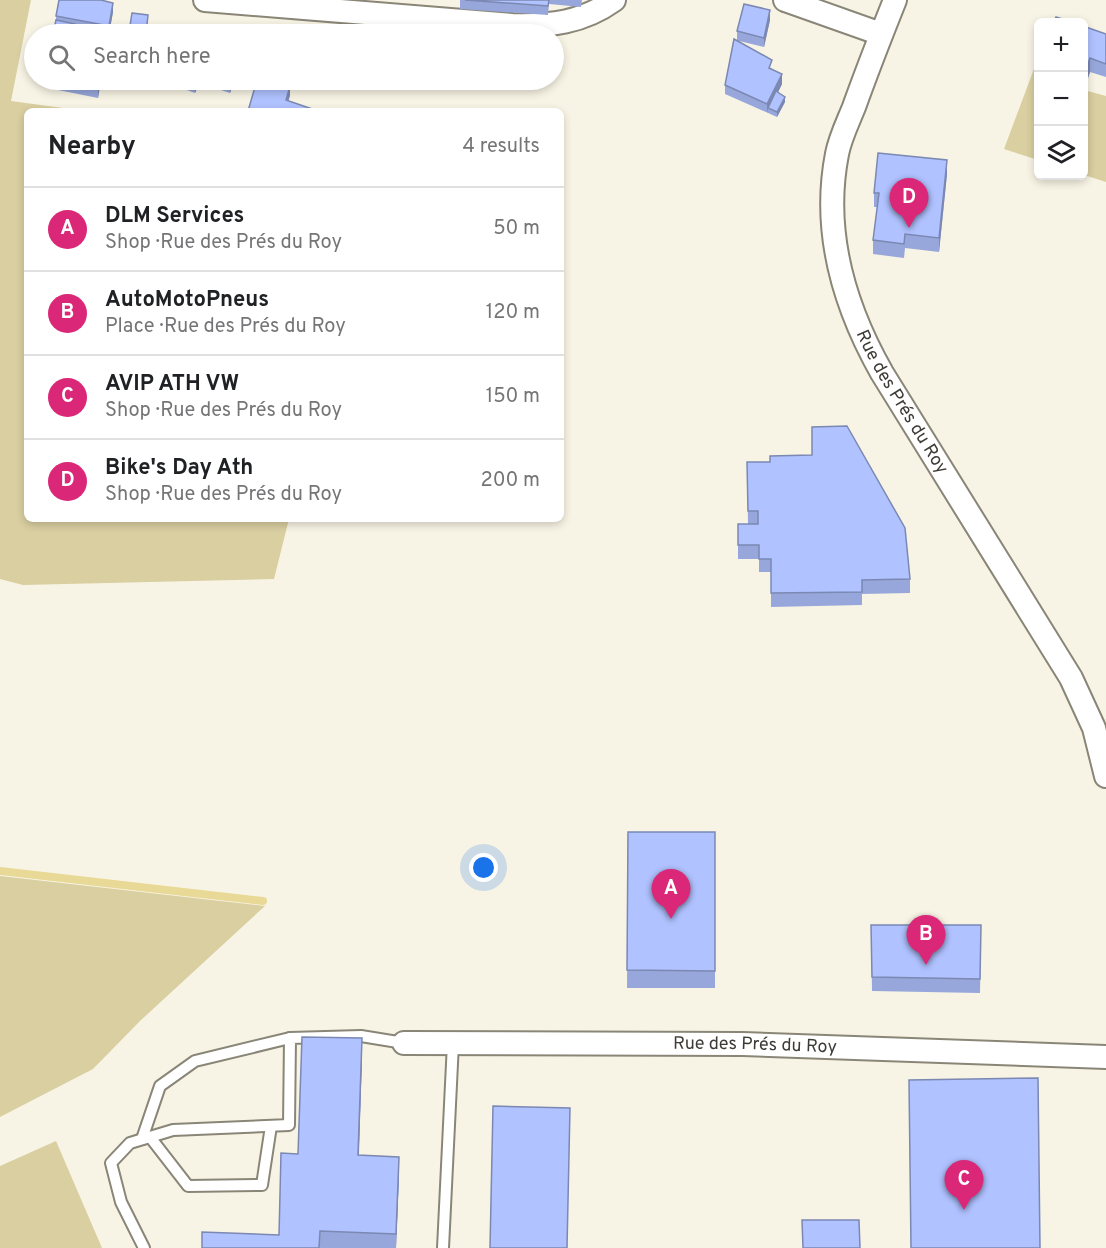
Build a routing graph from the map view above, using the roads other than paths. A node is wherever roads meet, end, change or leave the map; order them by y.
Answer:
1 (205, 0) edge
2 (614, 0) edge
3 (785, 0) edge
4 (895, 0) edge
5 (257, 3) edge
6 (523, 24) edge
7 (558, 24) edge
8 (881, 34) junction
9 (1106, 776) edge
10 (290, 1038) junction
11 (405, 1043) joint
12 (453, 1043) junction
13 (1106, 1057) edge
14 (271, 1126) junction
15 (146, 1138) junction
16 (144, 1248) edge
17 (443, 1248) edge

1 - 5 street
2 - 7 street
3 - 8 street
4 - 8 street, Rue des Prés du Roy
5 - 6 street
8 - 9 street, Rue des Prés du Roy
10 - 11 lane
10 - 14 lane
10 - 15 lane
11 - 12 street, Rue des Prés du Roy
12 - 13 street, Rue des Prés du Roy
12 - 17 lane
14 - 15 lane
14 - 15 lane
15 - 16 lane

